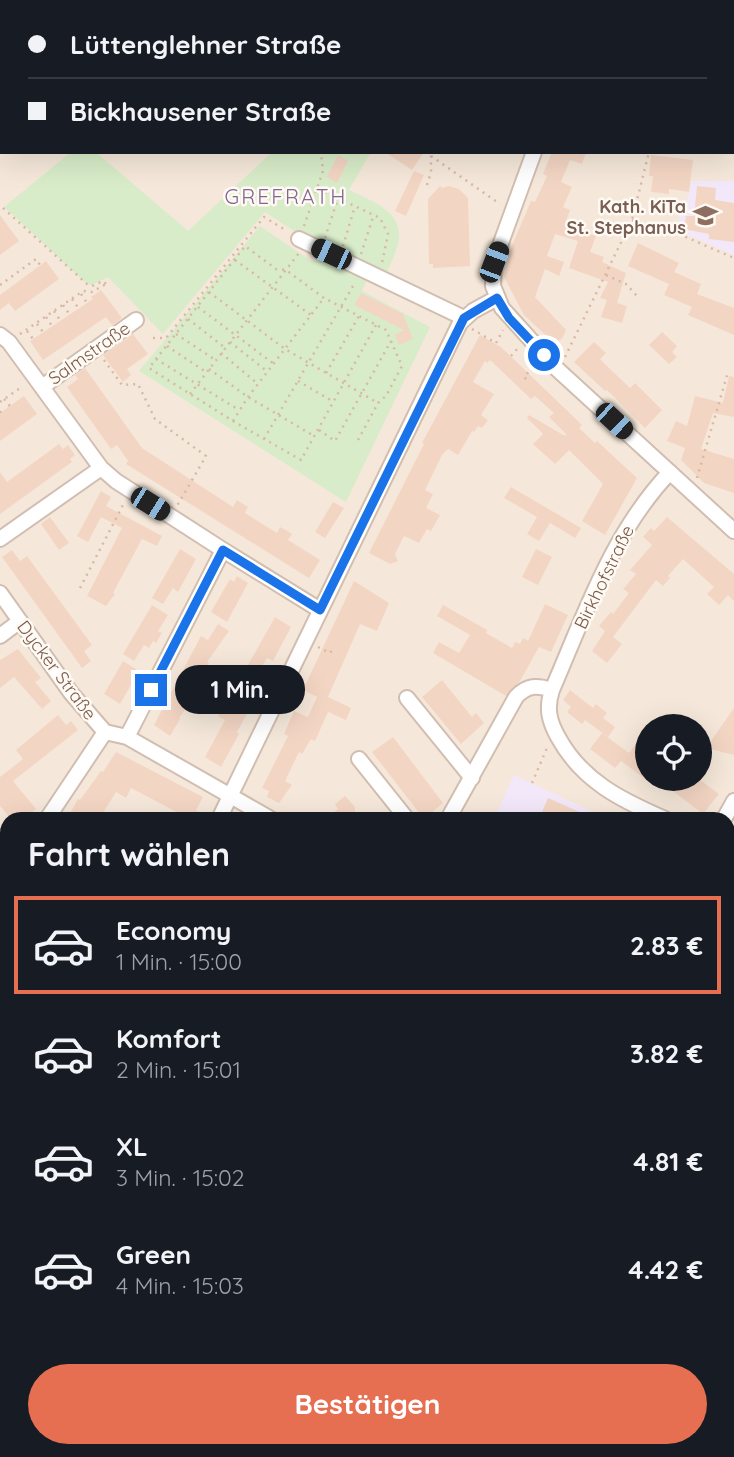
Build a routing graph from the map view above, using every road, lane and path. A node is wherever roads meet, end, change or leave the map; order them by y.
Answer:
1 (321, 154) edge
2 (431, 154) edge
3 (533, 154) edge
4 (648, 154) edge
5 (427, 186) dead end
6 (319, 189) junction
7 (338, 198) junction
8 (355, 206) junction
9 (2, 208) dead end
10 (512, 213) junction
11 (374, 214) junction
12 (632, 220) junction
13 (325, 239) dead end
14 (303, 241) junction
15 (343, 246) dead end
16 (361, 254) dead end
17 (734, 258) edge
18 (234, 260) junction
19 (27, 265) junction
20 (40, 265) dead end
21 (286, 270) junction
22 (19, 271) junction
23 (31, 272) dead end
24 (606, 275) junction
25 (377, 276) junction
26 (10, 278) junction
27 (23, 278) dead end
28 (1, 284) edge
29 (14, 284) dead end
30 (353, 286) dead end
31 (272, 288) junction
32 (6, 290) dead end
33 (209, 292) junction
34 (80, 293) junction
35 (638, 297) dead end
36 (324, 298) junction
37 (497, 298) junction
38 (72, 299) junction
39 (87, 303) dead end
40 (63, 305) junction
41 (198, 306) junction
42 (341, 307) junction
43 (79, 309) dead end
44 (54, 311) junction
45 (70, 315) dead end
46 (311, 315) junction
47 (359, 316) junction
48 (45, 317) junction
49 (188, 319) junction
50 (60, 320) dead end
51 (136, 320) dead end
52 (247, 320) junction
53 (462, 320) junction
54 (36, 323) junction
55 (376, 325) junction
56 (52, 326) dead end
57 (26, 330) junction
58 (43, 332) dead end
59 (176, 334) junction
60 (236, 334) junction
61 (4, 338) edge
62 (153, 338) dead end
63 (166, 338) junction
64 (33, 339) dead end
65 (170, 341) junction
66 (391, 341) junction
67 (230, 342) junction
68 (496, 343) dead end
69 (167, 346) junction
70 (97, 348) junction
71 (225, 348) junction
72 (285, 349) junction
73 (221, 353) junction
74 (544, 355) junction
75 (156, 359) junction
76 (215, 360) junction
77 (309, 363) junction
78 (274, 364) junction
79 (558, 369) junction
80 (208, 370) junction
81 (268, 372) junction
82 (728, 372) dead end
83 (327, 373) junction
84 (526, 379) dead end
85 (298, 381) junction
86 (39, 382) junction
87 (197, 383) junction
88 (258, 384) junction
89 (344, 384) junction
90 (13, 393) junction
91 (190, 394) junction
92 (362, 394) junction
93 (248, 397) junction
94 (4, 399) junction
95 (19, 400) dead end
96 (0, 402) edge
97 (334, 402) junction
98 (378, 403) junction
99 (10, 406) dead end
100 (239, 410) junction
101 (278, 415) junction
102 (233, 421) junction
103 (318, 430) junction
104 (314, 436) junction
105 (264, 439) junction
106 (358, 440) dead end
107 (101, 468) junction
108 (670, 472) junction
109 (688, 489) junction
110 (131, 491) junction
111 (171, 516) junction
112 (734, 531) edge
113 (0, 539) edge
114 (223, 550) junction
115 (80, 588) dead end
116 (0, 593) edge
117 (320, 610) junction
118 (20, 621) junction
119 (0, 636) edge
120 (552, 690) junction
121 (407, 698) dead end
122 (105, 732) junction
123 (555, 732) junction
124 (127, 737) junction
125 (359, 759) dead end
126 (472, 778) junction
127 (531, 783) dead end
128 (230, 797) junction
129 (52, 812) edge
130 (222, 812) edge
131 (258, 812) edge
132 (401, 812) edge
133 (452, 812) edge
134 (650, 812) edge

1 - 6 path
2 - 5 path
2 - 10 path
3 - 10 street
4 - 12 path
6 - 7 path
6 - 14 path
7 - 8 path
7 - 13 path
8 - 11 path
8 - 15 path
9 - 34 path
10 - 37 street
11 - 16 path
11 - 25 path
12 - 17 path
12 - 24 path
14 - 21 path
14 - 25 street
14 - 63 path
18 - 21 path
18 - 31 path
18 - 33 path
19 - 20 path
19 - 22 path
19 - 23 path
21 - 31 path
21 - 36 path
22 - 26 path
22 - 27 path
24 - 35 path
24 - 79 path
25 - 53 street
26 - 28 path
26 - 29 path
28 - 32 path
30 - 42 path
31 - 46 path
31 - 52 path
33 - 41 path
33 - 52 path
34 - 38 path
34 - 39 path
36 - 42 path
36 - 46 path
37 - 53 street
37 - 74 street
38 - 40 path
38 - 43 path
40 - 44 path
40 - 45 path
41 - 49 path
41 - 60 path
42 - 47 path
42 - 77 path
44 - 48 path
44 - 50 path
46 - 72 path
47 - 55 path
47 - 83 path
48 - 54 path
48 - 56 path
49 - 59 path
49 - 71 path
51 - 70 street, Salmstraße
52 - 60 path
52 - 72 path
53 - 68 path
53 - 117 street
54 - 57 path
54 - 58 path
55 - 66 path
55 - 89 path
57 - 61 path
57 - 64 path
59 - 65 path
59 - 76 path
60 - 67 path
60 - 78 path
61 - 86 street, Salmstraße
62 - 63 path
63 - 65 path
65 - 69 path
66 - 92 path
66 - 98 path
67 - 71 path
67 - 81 path
69 - 75 path
69 - 80 path
70 - 86 street, Salmstraße
70 - 111 path
71 - 73 path
72 - 77 path
72 - 78 path
73 - 76 path
73 - 88 path
74 - 79 street
74 - 84 path
75 - 87 path
75 - 91 path
76 - 80 path
77 - 83 path
77 - 85 path
78 - 81 path
79 - 108 street
80 - 87 path
80 - 93 path
81 - 88 path
82 - 109 path
83 - 89 path
85 - 97 path
85 - 101 path
86 - 90 path
86 - 107 street, Salmstraße
87 - 91 path
87 - 100 path
88 - 93 path
89 - 92 path
89 - 97 path
90 - 94 path
90 - 95 path
91 - 102 path
92 - 98 path
92 - 103 path
93 - 100 path
93 - 101 path
94 - 96 path
94 - 99 path
97 - 103 path
98 - 106 path
100 - 102 path
101 - 104 path
101 - 105 path
102 - 105 path
103 - 104 path
104 - 105 path
107 - 110 street, Salmstraße
107 - 113 street
108 - 109 street
108 - 120 street, Birkhofstraße
109 - 112 street
110 - 111 street, Salmstraße
110 - 115 path
111 - 114 street, Salmstraße
114 - 117 street, Salmstraße
114 - 124 street
116 - 118 street, Dycker Straße
117 - 128 street
118 - 119 street
118 - 122 street, Dycker Straße
120 - 123 street, Birkhofstraße
120 - 126 street
121 - 126 street
122 - 124 street, Dycker Straße
122 - 129 street
123 - 127 path
123 - 134 street, Birkhofstraße
124 - 128 street, Dycker Straße
125 - 132 street
126 - 133 street
128 - 130 street
128 - 131 street, Dycker Straße

